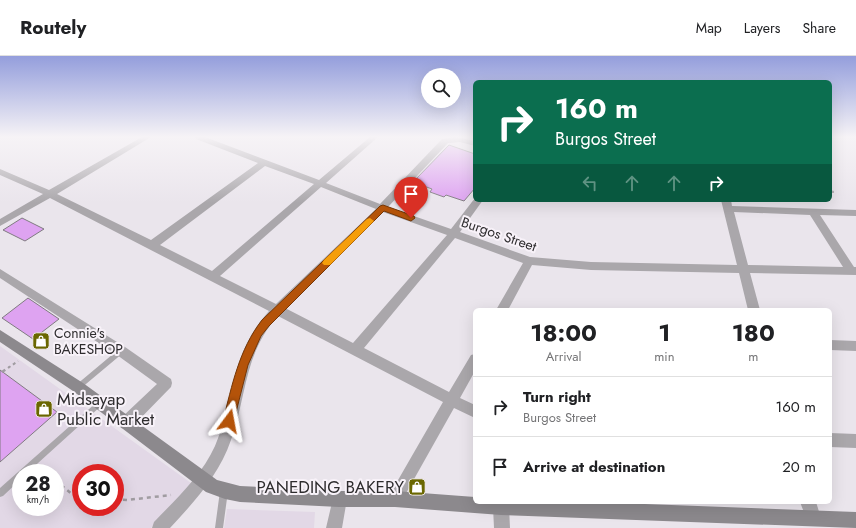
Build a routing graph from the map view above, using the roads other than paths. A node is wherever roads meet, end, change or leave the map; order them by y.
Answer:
1 (110, 159) edge
2 (257, 159) edge
3 (349, 159) edge
4 (428, 159) edge
5 (265, 162) junction
6 (1, 173) edge
7 (321, 183) junction
8 (50, 194) junction
9 (477, 202) edge
10 (727, 204) edge
11 (383, 208) junction
12 (813, 212) junction
13 (856, 213) edge
14 (0, 223) edge
15 (453, 234) junction
16 (152, 245) junction
17 (528, 261) junction
18 (744, 268) junction
19 (854, 271) edge
20 (0, 273) edge
21 (213, 276) junction
22 (503, 308) edge
23 (754, 308) edge
24 (278, 310) junction
25 (0, 335) edge
26 (832, 345) edge
27 (856, 346) edge
28 (355, 350) junction
29 (121, 351) junction
30 (473, 363) edge
31 (78, 387) junction
32 (452, 401) junction
33 (100, 404) junction
34 (473, 411) edge
35 (126, 423) junction
36 (832, 440) edge
37 (856, 441) edge
38 (32, 464) edge
39 (203, 479) junction
40 (12, 482) edge
41 (224, 491) junction
42 (0, 493) edge
43 (339, 499) junction
44 (395, 499) junction
45 (809, 504) edge
46 (501, 506) junction
47 (813, 518) junction
48 (856, 520) edge
49 (160, 528) edge
50 (219, 528) edge
51 (334, 528) edge
52 (502, 528) edge

1 - 8 street
2 - 5 street, Burgos Street
3 - 7 street
4 - 11 street
5 - 7 street, Burgos Street
5 - 16 street
6 - 8 street
7 - 11 street, Burgos Street
7 - 21 street
8 - 14 street
8 - 16 street
9 - 15 street
10 - 12 street
10 - 18 street
11 - 15 street, Burgos Street
11 - 24 street
12 - 13 street
12 - 19 street
15 - 17 street, Burgos Street
15 - 28 street
16 - 21 street
17 - 18 street, Burgos Street
17 - 22 street
18 - 19 street, Burgos Street
18 - 23 street
20 - 29 street
21 - 24 street
24 - 28 street
24 - 39 street
25 - 31 main road
26 - 27 street
28 - 32 street
29 - 31 lane
29 - 35 street
30 - 32 street
31 - 33 main road
32 - 34 street
32 - 44 street
33 - 35 main road
33 - 38 lane
35 - 39 main road
36 - 37 street
39 - 41 main road
39 - 49 street
40 - 42 lane
41 - 43 main road
41 - 50 lane
43 - 44 main road
43 - 51 street
44 - 46 main road
45 - 47 street
46 - 47 main road
46 - 52 street
47 - 48 main road

